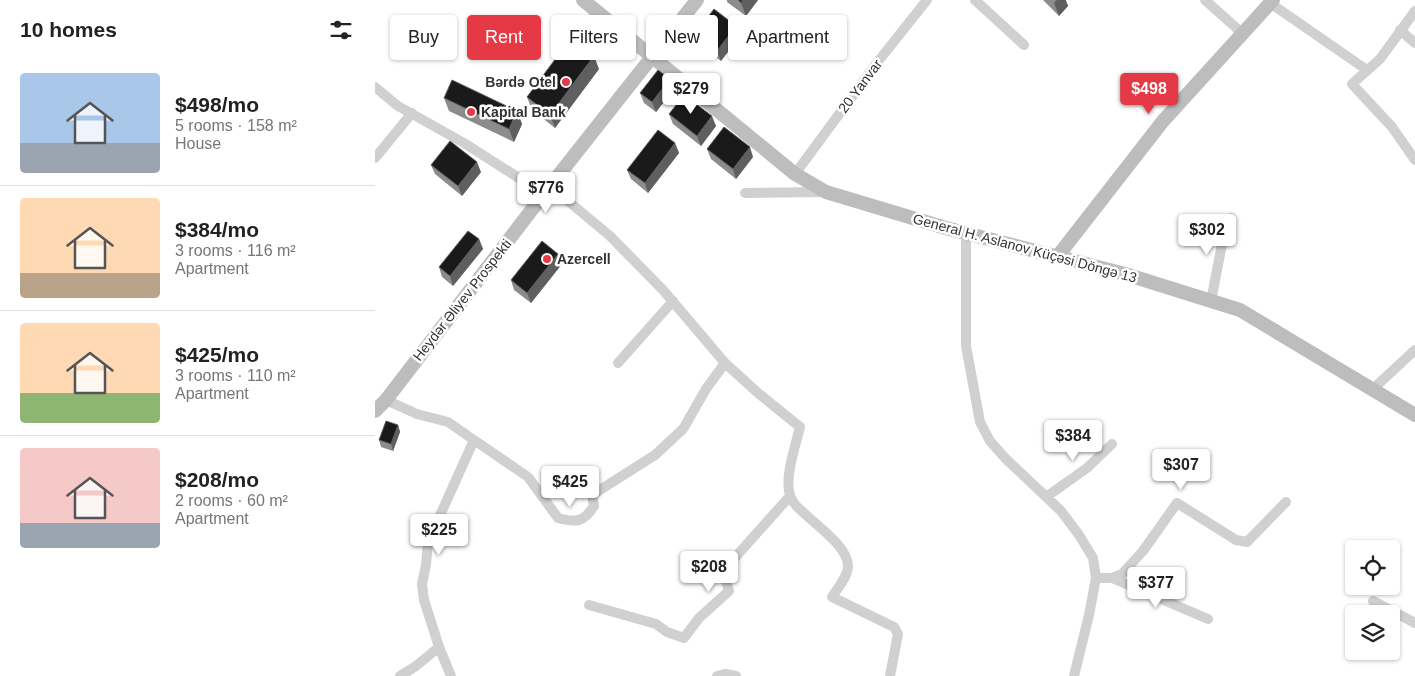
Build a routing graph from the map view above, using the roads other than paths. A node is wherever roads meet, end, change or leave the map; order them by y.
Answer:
1 (583, 0) edge
2 (697, 0) edge
3 (927, 0) edge
4 (975, 0) edge
5 (1205, 0) edge
6 (1271, 1) edge
7 (1415, 11) edge
8 (685, 15) edge
9 (1400, 30) junction
10 (1243, 33) junction
11 (1415, 43) edge
12 (1024, 45) dead end
13 (646, 52) edge
14 (650, 60) edge
15 (656, 60) edge
16 (1367, 70) junction
17 (375, 87) edge
18 (412, 113) junction
19 (375, 158) edge
20 (1415, 160) edge
21 (795, 174) junction
22 (547, 190) junction
23 (826, 192) junction
24 (745, 193) dead end
25 (1231, 218) dead end
26 (966, 233) junction
27 (1057, 256) junction
28 (673, 301) junction
29 (1211, 301) junction
30 (1415, 350) edge
31 (618, 363) dead end
32 (725, 363) junction
33 (1373, 389) junction
34 (385, 400) junction
35 (375, 411) edge
36 (1415, 415) edge
37 (474, 440) junction
38 (1112, 444) dead end
39 (790, 496) junction
40 (1046, 497) junction
41 (1286, 502) dead end
42 (1096, 578) junction
43 (1112, 578) junction
44 (1373, 601) dead end
45 (589, 606) dead end
46 (1208, 619) dead end
47 (1415, 623) edge
48 (439, 647) junction
49 (400, 676) edge
50 (451, 676) edge
51 (717, 676) edge
52 (736, 676) edge
53 (890, 676) edge
54 (1074, 676) edge

1 - 13 main road, General H. Aslanov Küçəsi Döngə 13
2 - 8 main road, Heydər Əliyev Prospekti
3 - 21 street, 20 Yanvar
4 - 12 street
5 - 10 street
6 - 10 main road
6 - 16 street
7 - 9 street
9 - 11 street
9 - 16 street
10 - 27 main road
14 - 22 main road, Heydər Əliyev Prospekti
15 - 21 main road, General H. Aslanov Küçəsi Döngə 13
16 - 20 street
17 - 18 street
18 - 19 street
18 - 22 street
21 - 23 main road, General H. Aslanov Küçəsi Döngə 13
22 - 28 street
22 - 34 main road, Heydər Əliyev Prospekti
23 - 24 street
23 - 26 main road, General H. Aslanov Küçəsi Döngə 13
25 - 29 street
26 - 27 main road, General H. Aslanov Küçəsi Döngə 13
26 - 40 street
27 - 29 main road, General H. Aslanov Küçəsi Döngə 13
28 - 31 street
28 - 32 street
29 - 33 main road, General H. Aslanov Küçəsi Döngə 13
30 - 33 street
32 - 37 street
32 - 39 street
33 - 36 main road, General H. Aslanov Küçəsi Döngə 13
34 - 35 main road, Heydər Əliyev Prospekti
34 - 37 street
37 - 48 street
38 - 40 street
39 - 45 street
39 - 53 street
40 - 42 street
41 - 43 street
42 - 43 street
42 - 54 street
43 - 46 street
44 - 47 street
48 - 49 street
48 - 50 street
51 - 52 street

